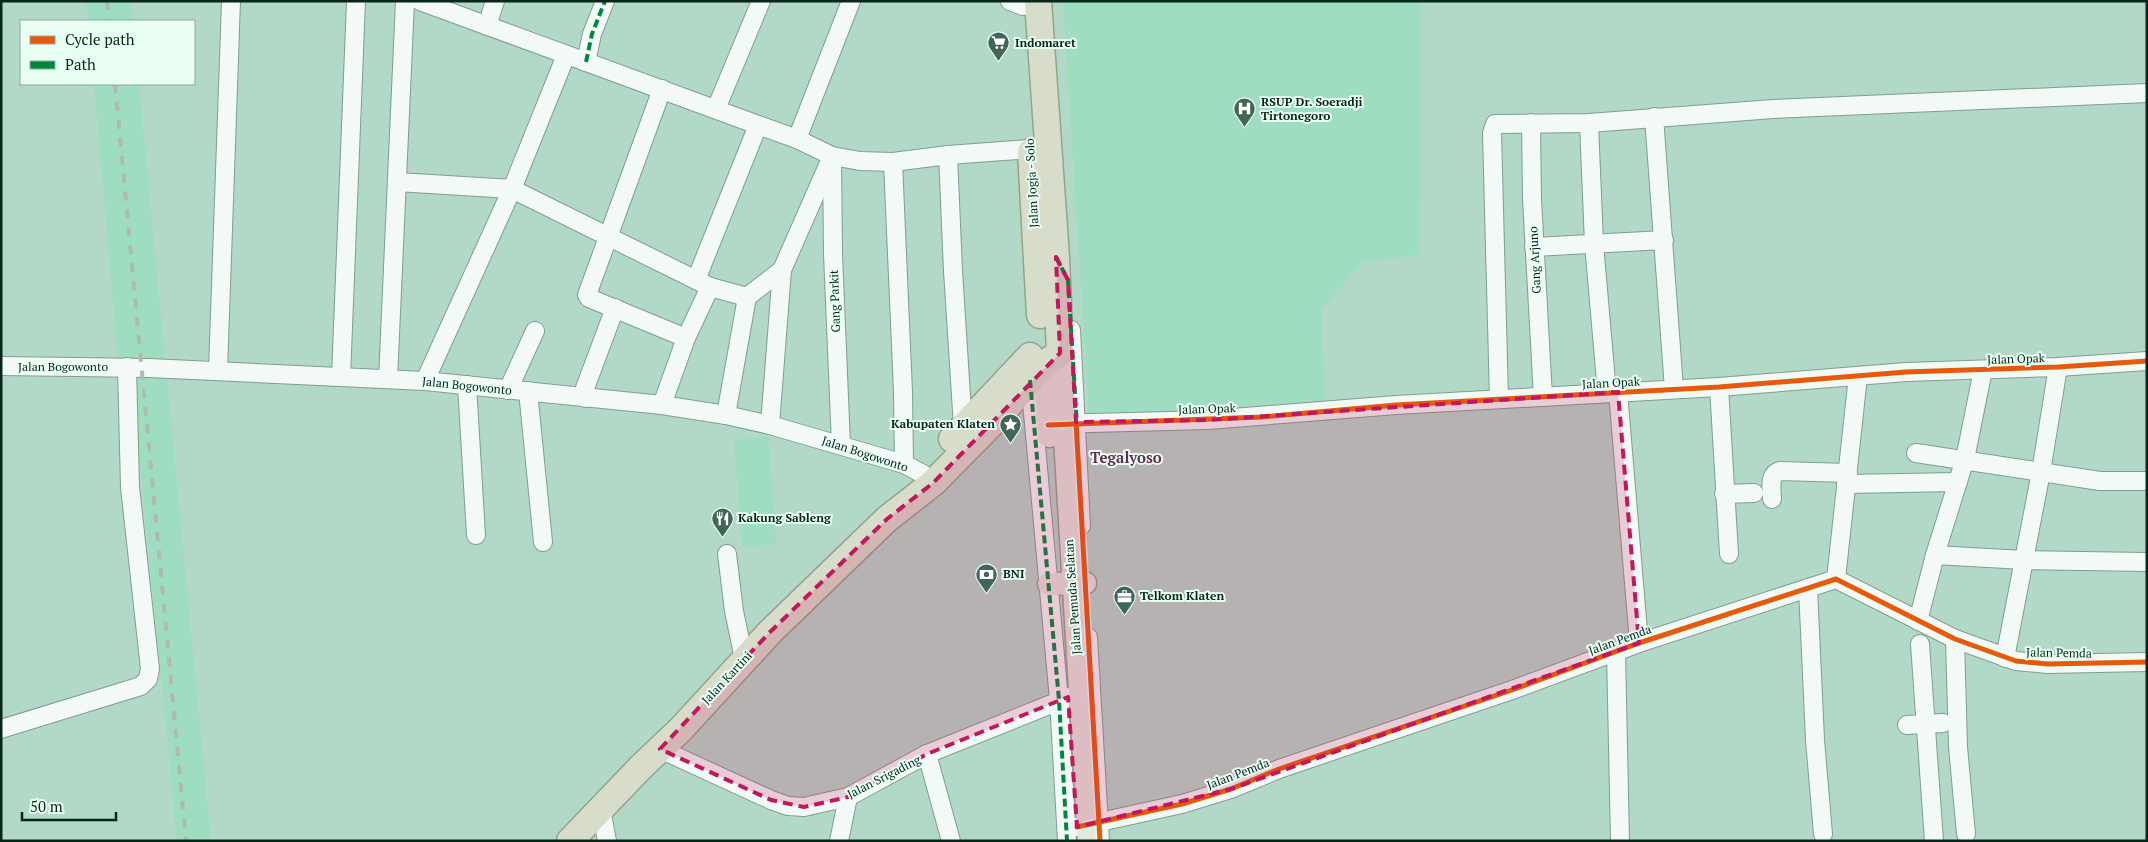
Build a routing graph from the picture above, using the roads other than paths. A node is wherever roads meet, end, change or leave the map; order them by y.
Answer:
1 (230, 1) edge
2 (356, 1) edge
3 (405, 1) edge
4 (495, 1) edge
5 (605, 1) edge
6 (760, 1) edge
7 (851, 1) edge
8 (1026, 2) edge
9 (430, 3) edge
10 (487, 26) junction
11 (566, 55) junction
12 (586, 62) junction
13 (662, 89) junction
14 (2147, 93) edge
15 (716, 109) junction
16 (1654, 117) junction
17 (1530, 123) junction
18 (1588, 123) junction
19 (758, 125) junction
20 (797, 140) junction
21 (1030, 149) junction
22 (948, 155) junction
23 (831, 158) junction
24 (893, 162) junction
25 (397, 182) junction
26 (512, 188) junction
27 (608, 236) junction
28 (1664, 240) junction
29 (1594, 244) junction
30 (1534, 247) junction
31 (1056, 257) junction
32 (782, 270) junction
33 (703, 283) junction
34 (747, 297) junction
35 (615, 308) junction
36 (535, 331) dead end
37 (686, 338) junction
38 (1041, 358) junction
39 (2147, 361) edge
40 (1, 366) edge
41 (2058, 367) junction
42 (127, 368) junction
43 (1984, 370) junction
44 (218, 371) junction
45 (1858, 376) junction
46 (342, 378) junction
47 (388, 379) junction
48 (425, 381) junction
49 (467, 385) junction
50 (1719, 387) junction
51 (1674, 389) junction
52 (508, 390) junction
53 (528, 391) junction
54 (1613, 393) junction
55 (1543, 397) junction
56 (585, 398) junction
57 (1499, 399) junction
58 (662, 405) junction
59 (726, 415) junction
60 (1063, 423) junction
61 (770, 425) junction
62 (963, 427) junction
63 (841, 445) junction
64 (1916, 453) dead end
65 (1965, 459) junction
66 (914, 469) junction
67 (2041, 472) junction
68 (1847, 478) junction
69 (2147, 481) edge
70 (1958, 482) junction
71 (1754, 493) dead end
72 (1724, 494) junction
73 (1772, 499) dead end
74 (887, 519) junction
75 (476, 535) dead end
76 (543, 542) dead end
77 (727, 554) dead end
78 (1729, 554) dead end
79 (1935, 554) junction
80 (2024, 560) junction
81 (2147, 562) edge
82 (1836, 579) junction
83 (1067, 583) junction
84 (1808, 588) junction
85 (1918, 621) junction
86 (1955, 639) junction
87 (1639, 643) junction
88 (1920, 644) dead end
89 (1616, 652) junction
90 (2005, 658) junction
91 (744, 659) junction
92 (2147, 662) edge
93 (1069, 697) junction
94 (1934, 723) junction
95 (1907, 725) dead end
96 (1, 728) edge
97 (660, 749) junction
98 (927, 754) junction
99 (848, 797) junction
100 (601, 809) junction
101 (1086, 834) edge
102 (1824, 834) dead end
103 (1966, 834) dead end
104 (570, 841) edge
105 (608, 841) edge
106 (840, 841) edge
107 (951, 841) edge
108 (1620, 841) edge
109 (1934, 841) edge

1 - 44 street
2 - 46 street
3 - 25 street
4 - 10 street
5 - 12 street
6 - 15 street
7 - 20 street
8 - 21 highway, Jalan Jogja - Solo
8 - 31 highway, Jalan Jogja - Solo
9 - 10 street
10 - 11 street
11 - 12 street
11 - 26 street
12 - 13 street
13 - 15 street
13 - 27 street
14 - 16 street
15 - 19 street
16 - 18 street
16 - 28 street
17 - 18 street
17 - 30 street, Gang Arjuno
17 - 57 street
18 - 29 street
19 - 20 street
19 - 33 street
20 - 23 street
21 - 22 street
21 - 38 highway, Jalan Jogja - Solo
22 - 24 street
22 - 62 street
23 - 24 street
23 - 32 street
23 - 63 street, Gang Parkit
24 - 66 street
25 - 26 street
25 - 47 street
26 - 27 street
26 - 48 street
27 - 33 street
27 - 35 street
28 - 29 street
28 - 51 street
29 - 30 street
29 - 54 street
30 - 55 street, Gang Arjuno
31 - 38 highway, Jalan Jogja - Solo
31 - 60 street
32 - 34 street
32 - 61 street
33 - 34 street
33 - 37 street
34 - 59 street
35 - 37 street
35 - 56 street
36 - 52 street
37 - 58 street
38 - 60 main road, Jalan Pemuda Selatan
38 - 62 highway, Jalan Kartini
38 - 74 highway, Jalan Kartini
38 - 83 street
39 - 41 street, Jalan Opak
40 - 42 street, Jalan Bogowonto
41 - 43 street, Jalan Opak
41 - 67 street
42 - 44 street, Jalan Bogowonto
42 - 96 street
43 - 45 street, Jalan Opak
43 - 65 street
44 - 46 street, Jalan Bogowonto
45 - 50 street, Jalan Opak
45 - 68 street
46 - 47 street, Jalan Bogowonto
47 - 48 street, Jalan Bogowonto
48 - 49 street, Jalan Bogowonto
49 - 52 street, Jalan Bogowonto
49 - 75 street
50 - 51 street, Jalan Opak
50 - 72 street
51 - 54 street, Jalan Opak
52 - 53 street, Jalan Bogowonto
53 - 56 street, Jalan Bogowonto
53 - 76 street
54 - 55 street, Jalan Opak
54 - 87 street
55 - 57 street, Jalan Opak
56 - 58 street, Jalan Bogowonto
57 - 60 street, Jalan Opak
58 - 59 street, Jalan Bogowonto
59 - 61 street, Jalan Bogowonto
60 - 83 main road, Jalan Pemuda Selatan
61 - 63 street, Jalan Bogowonto
62 - 66 highway, Jalan Kartini
63 - 66 street, Jalan Bogowonto
64 - 65 street
65 - 67 street
65 - 70 street
66 - 74 highway, Jalan Kartini
67 - 69 street
67 - 80 street
68 - 70 street
68 - 73 street
68 - 82 street
70 - 79 street
71 - 72 street
72 - 78 street
74 - 91 highway, Jalan Kartini
77 - 91 street
79 - 80 street
79 - 85 street
80 - 81 street
80 - 90 street
82 - 84 street, Jalan Pemda
82 - 85 street, Jalan Pemda
83 - 93 main road, Jalan Pemuda Selatan
83 - 101 street
84 - 87 street, Jalan Pemda
84 - 102 street
85 - 86 street, Jalan Pemda
86 - 90 street, Jalan Pemda
86 - 103 street
87 - 89 street, Jalan Pemda
88 - 94 street
89 - 101 street, Jalan Pemda
89 - 108 street
90 - 92 street, Jalan Pemda
91 - 97 highway, Jalan Kartini
93 - 98 street, Jalan Srigading
93 - 101 main road, Jalan Pemuda Selatan
94 - 95 street
94 - 109 street
97 - 99 street, Jalan Srigading
97 - 100 highway, Jalan Kartini
98 - 99 street, Jalan Srigading
98 - 107 street
99 - 106 street
100 - 104 highway, Jalan Kartini
100 - 105 street

